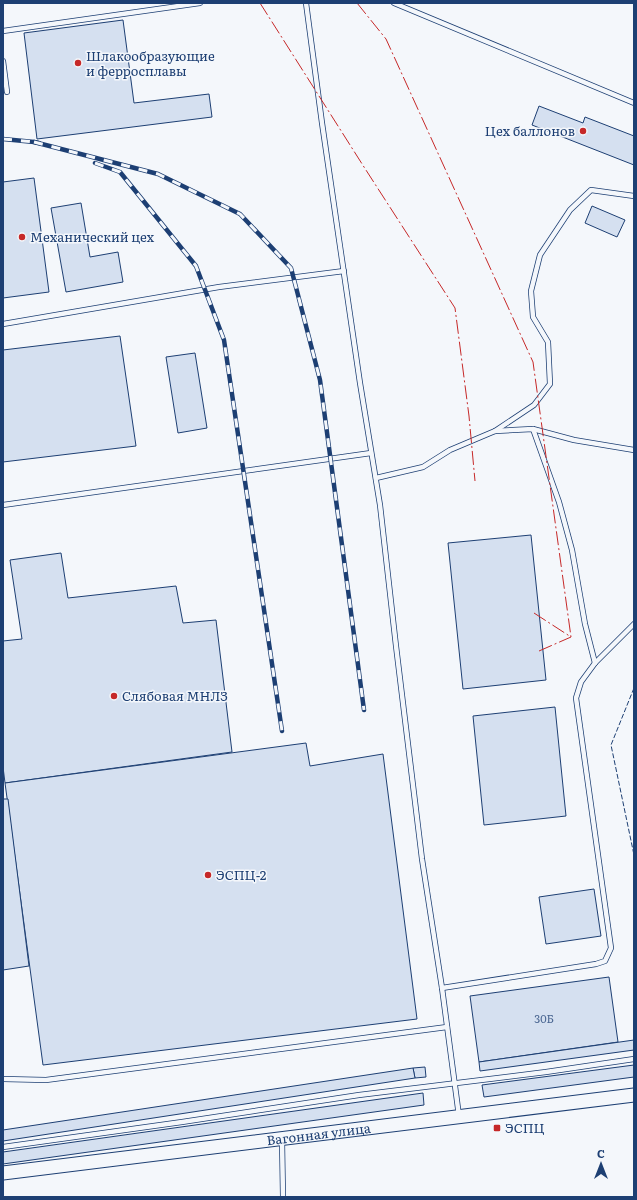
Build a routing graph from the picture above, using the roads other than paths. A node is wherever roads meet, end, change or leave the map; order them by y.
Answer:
1 (200, 3) edge
2 (306, 3) edge
3 (394, 3) edge
4 (3, 30) edge
5 (3, 60) edge
6 (7, 92) dead end
7 (634, 103) edge
8 (634, 196) edge
9 (344, 271) junction
10 (3, 324) edge
11 (532, 429) junction
12 (495, 431) junction
13 (634, 450) edge
14 (372, 453) junction
15 (376, 478) junction
16 (3, 505) edge
17 (634, 624) edge
18 (595, 663) junction
19 (442, 988) junction
20 (446, 1027) junction
21 (634, 1059) edge
22 (3, 1079) edge
23 (454, 1083) junction
24 (634, 1095) edge
25 (459, 1116) junction
26 (282, 1138) junction
27 (3, 1147) edge
28 (3, 1173) edge
29 (283, 1197) edge

1 - 4 lane
2 - 9 lane
3 - 7 lane
5 - 6 lane
8 - 12 lane
9 - 10 lane
9 - 14 lane
11 - 12 lane
11 - 13 lane
11 - 18 lane
12 - 15 lane
14 - 15 lane
14 - 16 lane
15 - 19 lane
17 - 18 lane
18 - 19 lane
19 - 20 lane
20 - 22 lane
20 - 23 lane
21 - 23 lane
23 - 25 lane
23 - 27 lane
24 - 25 street, Вагонная улица
25 - 26 street, Вагонная улица
26 - 28 street, Вагонная улица
26 - 29 lane

